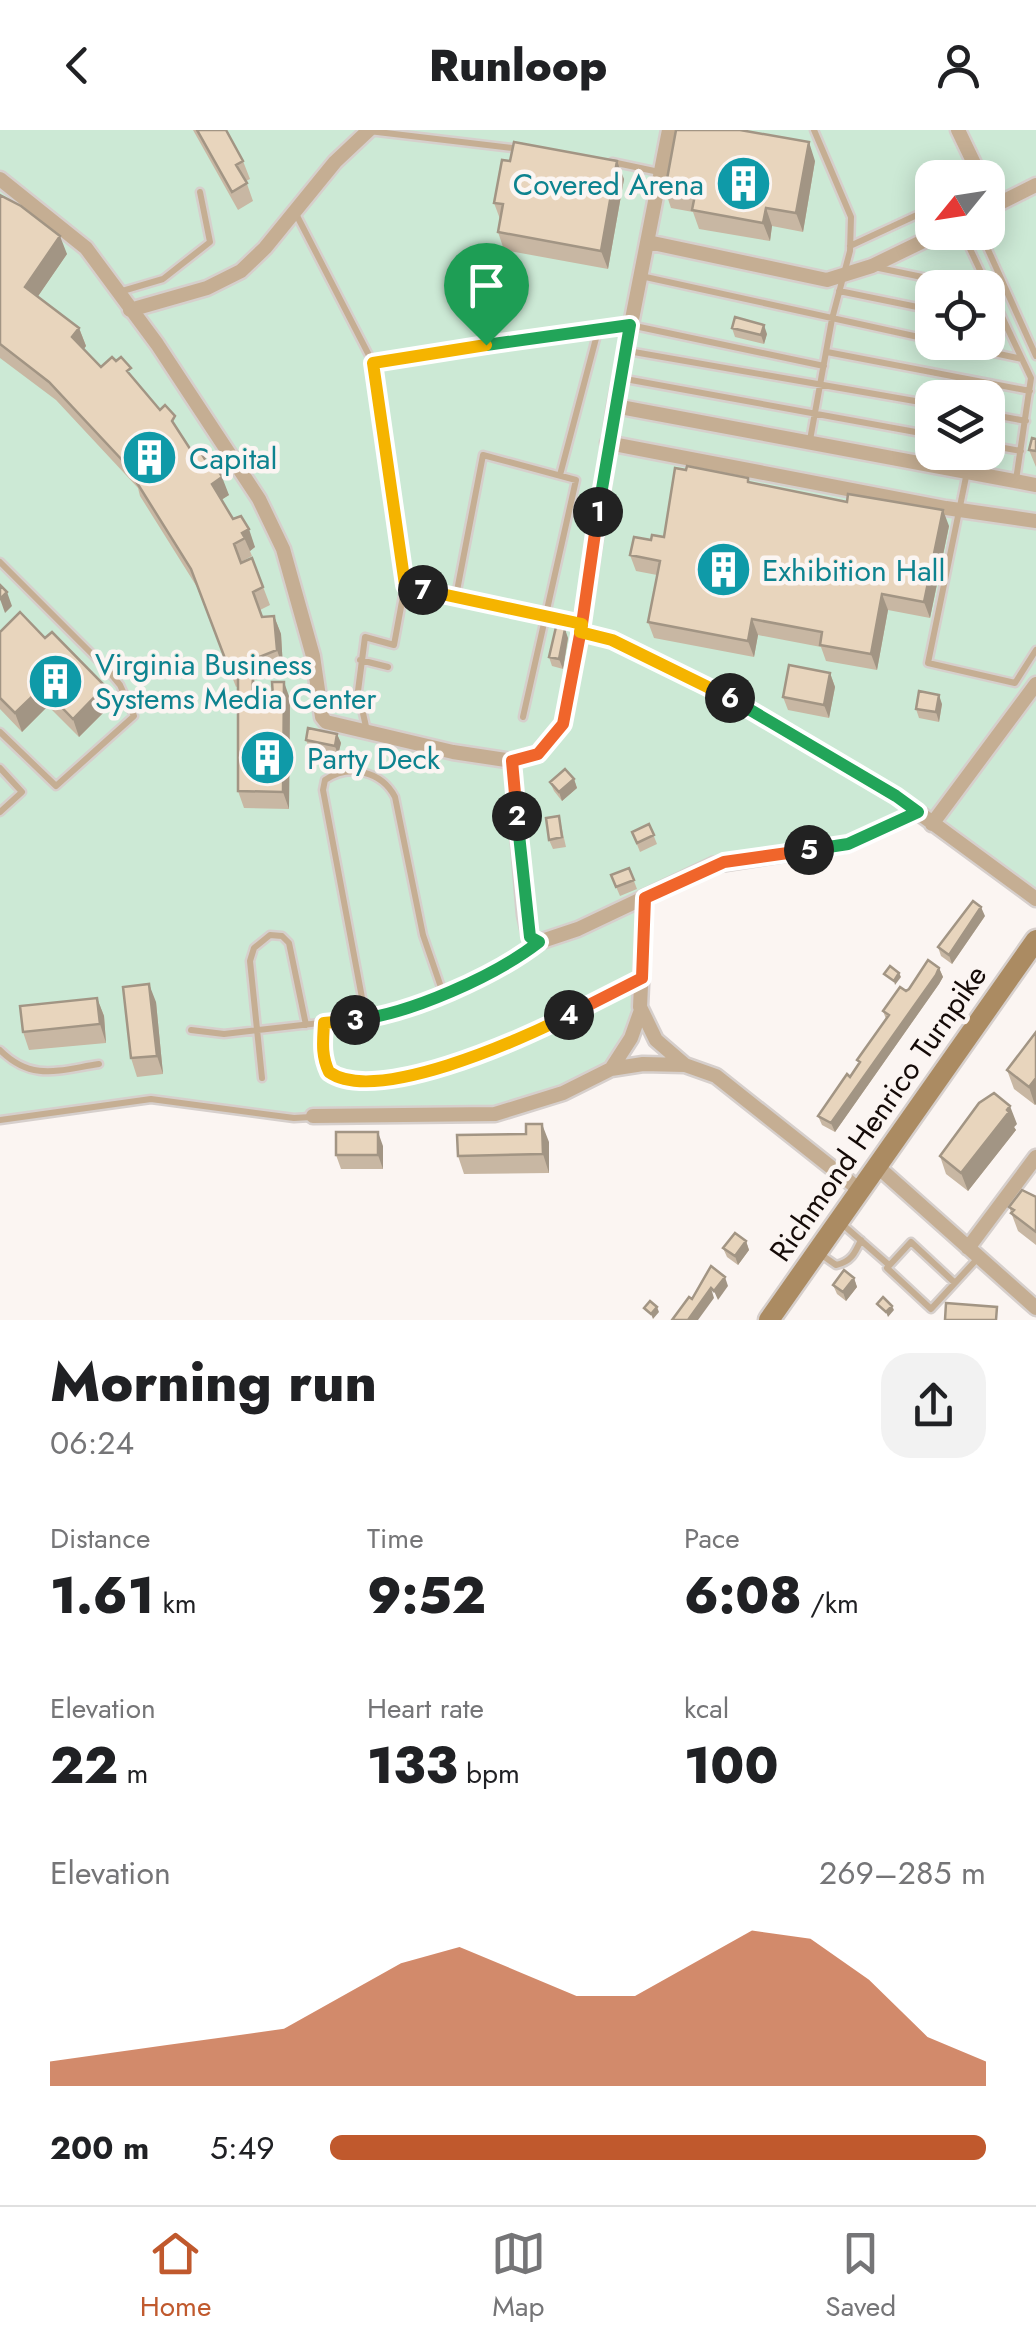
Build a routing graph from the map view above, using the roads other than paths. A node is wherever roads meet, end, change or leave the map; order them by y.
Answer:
1 (368, 130) edge
2 (669, 130) edge
3 (814, 130) edge
4 (958, 130) edge
5 (532, 151) edge
6 (972, 160) edge
7 (608, 162) edge
8 (660, 172) junction
9 (0, 179) edge
10 (1036, 185) edge
11 (200, 192) dead end
12 (1005, 196) edge
13 (294, 211) junction
14 (915, 216) edge
15 (648, 242) junction
16 (915, 245) edge
17 (850, 246) junction
18 (988, 250) edge
19 (872, 266) junction
20 (915, 275) edge
21 (640, 276) junction
22 (840, 284) junction
23 (118, 292) junction
24 (915, 305) edge
25 (130, 310) junction
26 (832, 319) junction
27 (1005, 322) edge
28 (630, 325) junction
29 (599, 326) junction
30 (1007, 326) joint
31 (915, 336) edge
32 (624, 350) junction
33 (827, 352) junction
34 (1005, 356) edge
35 (1036, 356) edge
36 (1024, 360) junction
37 (373, 363) junction
38 (824, 366) junction
39 (620, 378) junction
40 (821, 385) junction
41 (1030, 391) junction
42 (915, 401) edge
43 (614, 406) junction
44 (815, 414) junction
45 (1005, 417) edge
46 (1026, 421) junction
47 (915, 433) edge
48 (810, 442) junction
49 (608, 443) junction
50 (1005, 449) edge
51 (1021, 452) junction
52 (967, 472) junction
53 (560, 476) junction
54 (1016, 482) junction
55 (1036, 485) edge
56 (953, 509) junction
57 (1036, 521) edge
58 (0, 562) edge
59 (405, 585) junction
60 (456, 596) junction
61 (547, 616) junction
62 (581, 628) junction
63 (1036, 650) edge
64 (360, 660) junction
65 (388, 667) dead end
66 (1036, 684) edge
67 (523, 717) dead end
68 (0, 732) edge
69 (367, 732) junction
70 (512, 761) junction
71 (1, 771) edge
72 (896, 796) joint
73 (0, 812) edge
74 (918, 812) junction
75 (932, 824) junction
76 (645, 898) junction
77 (1036, 899) edge
78 (1036, 940) edge
79 (539, 942) junction
80 (642, 978) junction
81 (443, 993) junction
82 (640, 1010) junction
83 (366, 1019) junction
84 (324, 1023) junction
85 (306, 1025) junction
86 (191, 1030) dead end
87 (257, 1030) junction
88 (0, 1050) edge
89 (99, 1064) dead end
90 (685, 1065) junction
91 (610, 1069) junction
92 (262, 1078) dead end
93 (312, 1116) joint
94 (0, 1120) edge
95 (1036, 1157) edge
96 (878, 1168) junction
97 (1030, 1176) edge
98 (861, 1190) junction
99 (839, 1221) junction
100 (861, 1240) junction
101 (817, 1252) junction
102 (974, 1253) junction
103 (889, 1266) junction
104 (956, 1282) junction
105 (1036, 1308) edge
106 (769, 1320) edge

1 - 5 lane
1 - 13 street
2 - 8 street
3 - 17 lane
4 - 6 street
7 - 8 lane
8 - 15 street
9 - 23 street
10 - 12 street
11 - 23 lane
13 - 25 street
13 - 37 lane
14 - 17 lane
15 - 21 street
15 - 22 street
16 - 19 street
17 - 22 lane
18 - 35 lane
19 - 20 lane
19 - 22 street
21 - 26 lane
21 - 28 street
22 - 24 lane
22 - 26 lane
23 - 25 street
25 - 69 street
26 - 31 lane
26 - 33 lane
27 - 30 lane
28 - 29 lane
28 - 32 street
28 - 38 lane
29 - 37 lane
29 - 53 lane
30 - 36 lane
32 - 39 street
32 - 40 lane
33 - 38 lane
33 - 41 lane
34 - 36 lane
36 - 41 lane
37 - 59 lane
38 - 40 lane
39 - 43 street
39 - 44 lane
40 - 42 lane
40 - 44 lane
41 - 46 lane
43 - 48 street
43 - 49 street
44 - 47 lane
44 - 48 lane
45 - 46 lane
46 - 51 lane
48 - 52 street
49 - 56 street
49 - 62 street
50 - 51 lane
51 - 54 lane
52 - 54 street
52 - 56 lane
53 - 60 lane
53 - 61 lane
54 - 55 street
56 - 57 street
56 - 63 lane
58 - 68 lane
59 - 60 lane
59 - 64 lane
60 - 61 lane
61 - 62 lane
61 - 67 lane
62 - 70 street
62 - 72 lane
64 - 65 lane
64 - 69 lane
66 - 75 street
69 - 70 street
70 - 79 street
71 - 73 lane
72 - 74 street
74 - 75 street
74 - 76 street
75 - 77 street
76 - 79 street
76 - 80 street
78 - 96 main road, Richmond Henrico Turnpike
79 - 81 lane
80 - 82 street
80 - 84 lane
81 - 83 lane
81 - 83 lane
82 - 90 street
82 - 91 street
83 - 84 lane
84 - 85 lane
85 - 87 lane
85 - 87 lane
86 - 87 lane
87 - 92 lane
88 - 89 lane
90 - 91 street
90 - 98 street
91 - 93 street
93 - 94 lane
95 - 97 street
96 - 98 main road, Richmond Henrico Turnpike
96 - 102 street
97 - 102 street
98 - 99 main road, Richmond Henrico Turnpike
99 - 100 lane
99 - 101 main road, Richmond Henrico Turnpike
100 - 101 lane
100 - 103 lane
101 - 106 main road, Richmond Henrico Turnpike
102 - 104 lane
102 - 105 street
103 - 104 lane
103 - 104 lane

